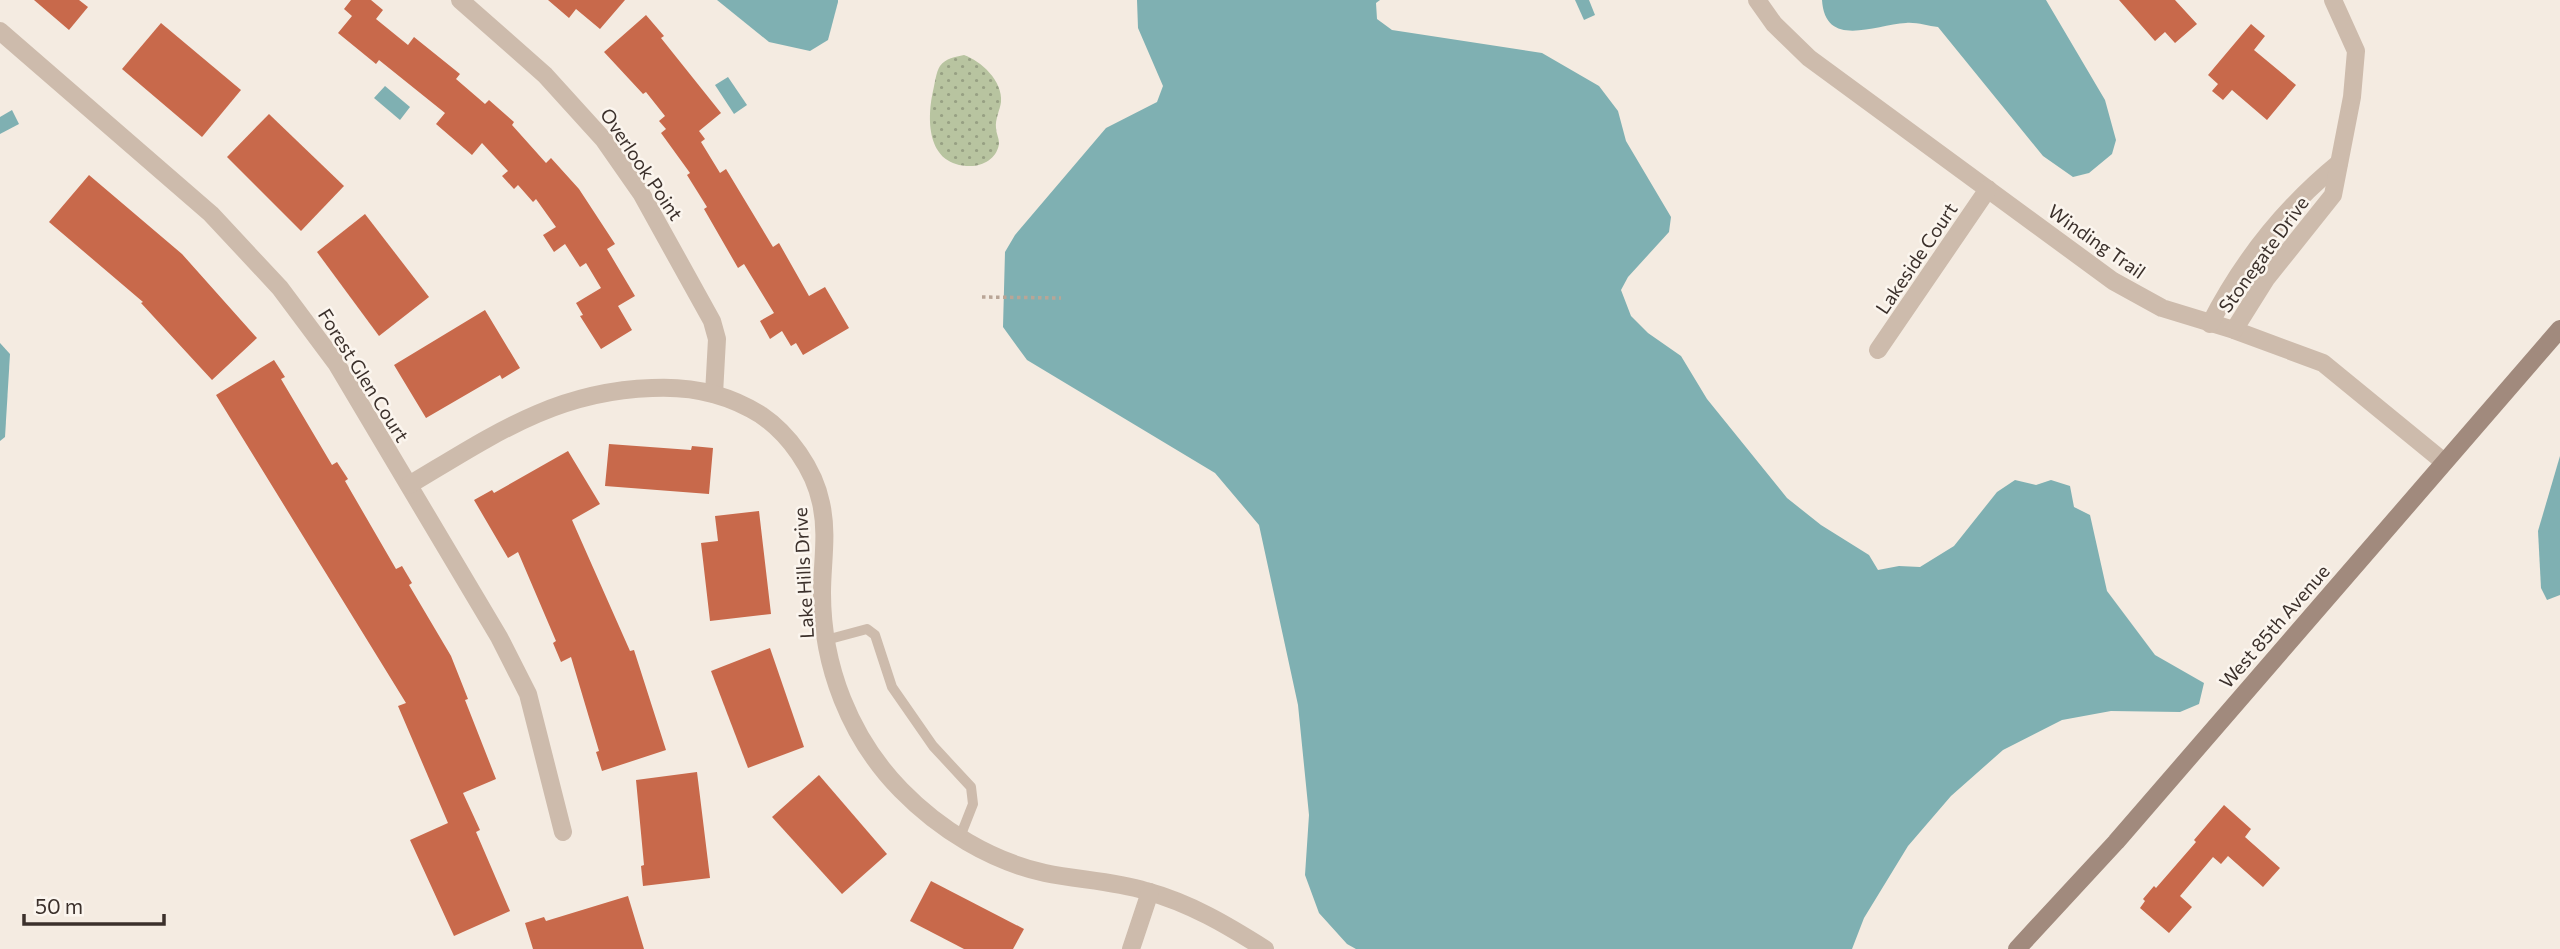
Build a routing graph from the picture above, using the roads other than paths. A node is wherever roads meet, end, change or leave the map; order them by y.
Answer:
1 (460, 0) edge
2 (1757, 0) edge
3 (2333, 0) edge
4 (0, 31) edge
5 (2339, 163) junction
6 (1988, 189) junction
7 (2210, 324) junction
8 (2560, 329) edge
9 (2234, 330) junction
10 (1878, 351) dead end
11 (714, 394) junction
12 (2444, 462) junction
13 (409, 485) junction
14 (826, 640) junction
15 (563, 832) dead end
16 (960, 837) junction
17 (1150, 892) junction
18 (1131, 949) edge
19 (1265, 949) edge
20 (2017, 949) edge

1 - 11 street, Overlook Point
2 - 6 street, Winding Trail
3 - 5 street, Stonegate Drive
4 - 13 street, Forest Glen Court
5 - 7 street, Stonegate Drive
5 - 9 street, Stonegate Drive
6 - 7 street, Winding Trail
6 - 10 street, Lakeside Court
7 - 9 street, Winding Trail
8 - 12 street, West 85th Avenue
9 - 12 street, Winding Trail
11 - 13 street, Lake Hills Drive
11 - 14 street, Lake Hills Drive
12 - 20 street, West 85th Avenue
13 - 15 street, Forest Glen Court
14 - 16 street, Lake Hills Drive
14 - 16 lane
16 - 17 street, Lake Hills Drive
17 - 18 street
17 - 19 street, Lake Hills Drive

